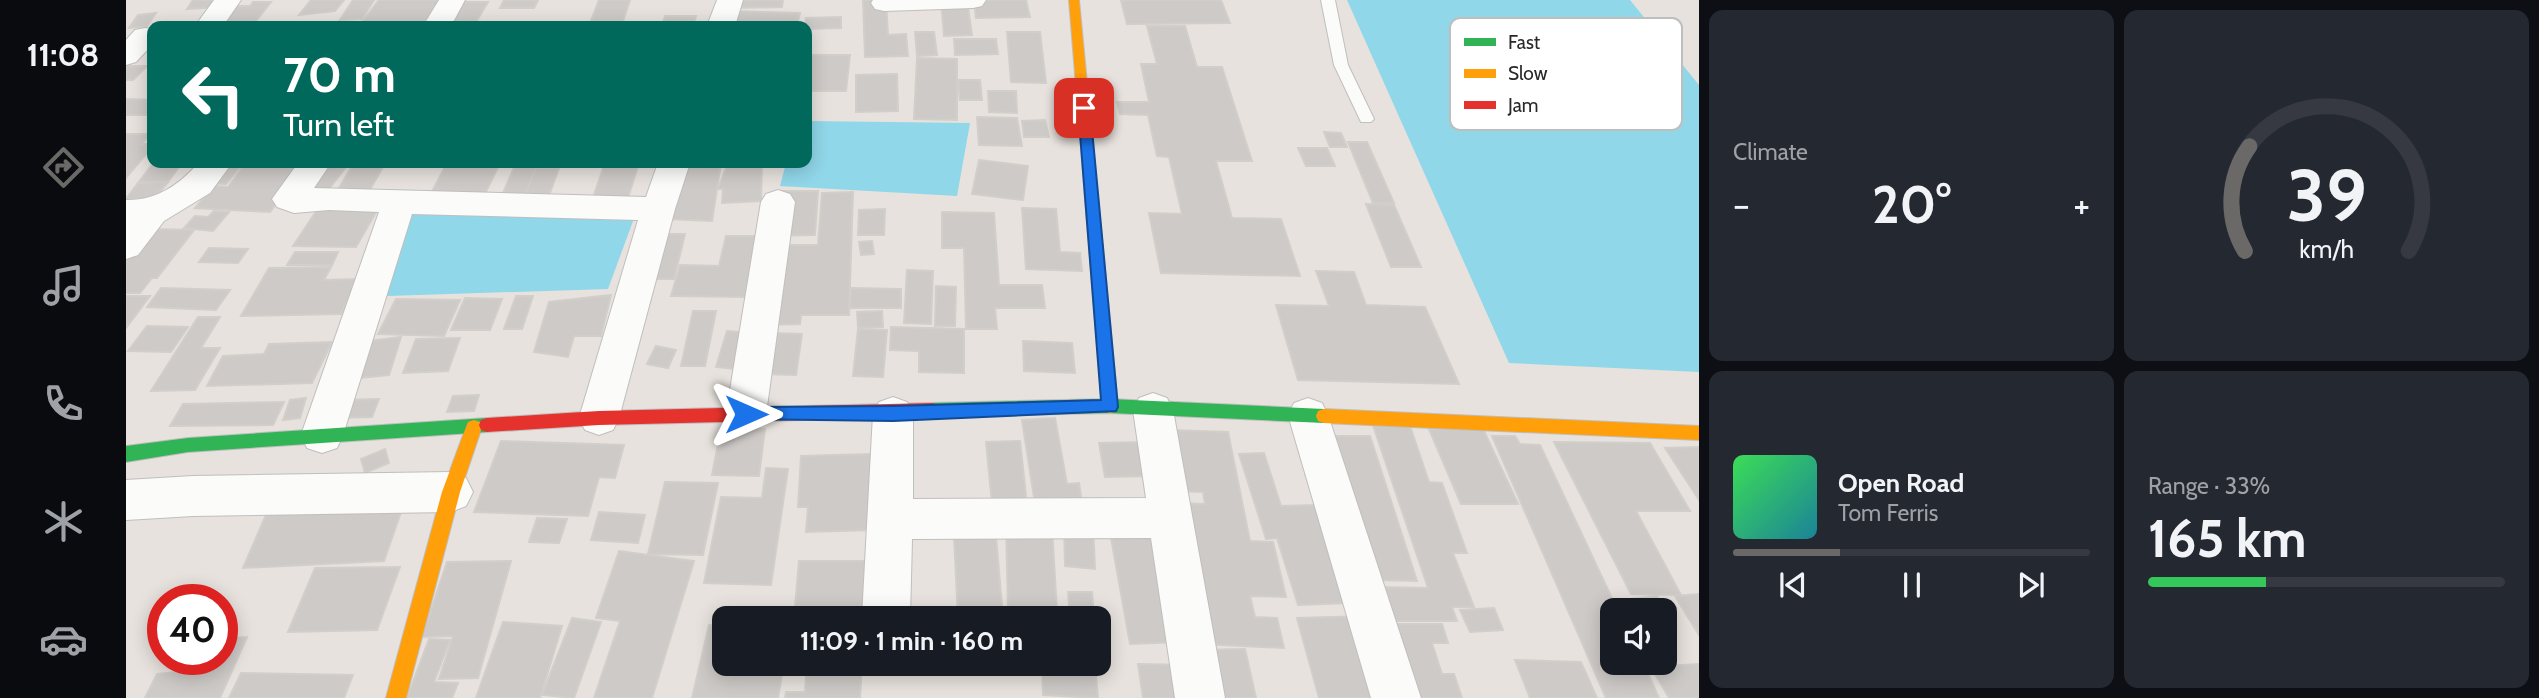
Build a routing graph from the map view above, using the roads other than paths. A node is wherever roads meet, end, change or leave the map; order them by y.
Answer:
1 (228, 0) edge
2 (452, 0) edge
3 (730, 0) edge
4 (973, 0) edge
5 (1074, 0) edge
6 (1328, 0) edge
7 (884, 3) dead end
8 (213, 21) edge
9 (440, 21) edge
10 (723, 21) edge
11 (1366, 119) dead end
12 (212, 168) edge
13 (311, 168) edge
14 (672, 168) edge
15 (401, 202) junction
16 (778, 202) dead end
17 (658, 209) junction
18 (139, 213) edge
19 (126, 246) edge
20 (1110, 407) junction
21 (1153, 410) junction
22 (746, 414) junction
23 (893, 414) junction
24 (1308, 415) junction
25 (599, 418) junction
26 (474, 427) junction
27 (1699, 433) edge
28 (322, 435) junction
29 (126, 454) edge
30 (452, 492) junction
31 (126, 500) edge
32 (1169, 518) junction
33 (891, 519) junction
34 (887, 606) edge
35 (396, 698) edge
36 (1200, 698) edge
37 (1396, 698) edge

1 - 8 street
2 - 9 street
3 - 10 street
4 - 7 street
5 - 20 street
6 - 11 lane
12 - 18 street
13 - 15 street
14 - 17 street
15 - 17 street
15 - 28 street
16 - 22 street
17 - 25 street
18 - 19 street
20 - 21 street
20 - 23 street
21 - 24 street
21 - 32 street
22 - 23 street
22 - 25 street
23 - 33 street
24 - 27 street
24 - 37 street
25 - 26 street
26 - 28 street
26 - 30 street
28 - 29 street
30 - 31 street
30 - 35 street
32 - 33 street
32 - 36 street
33 - 34 street

